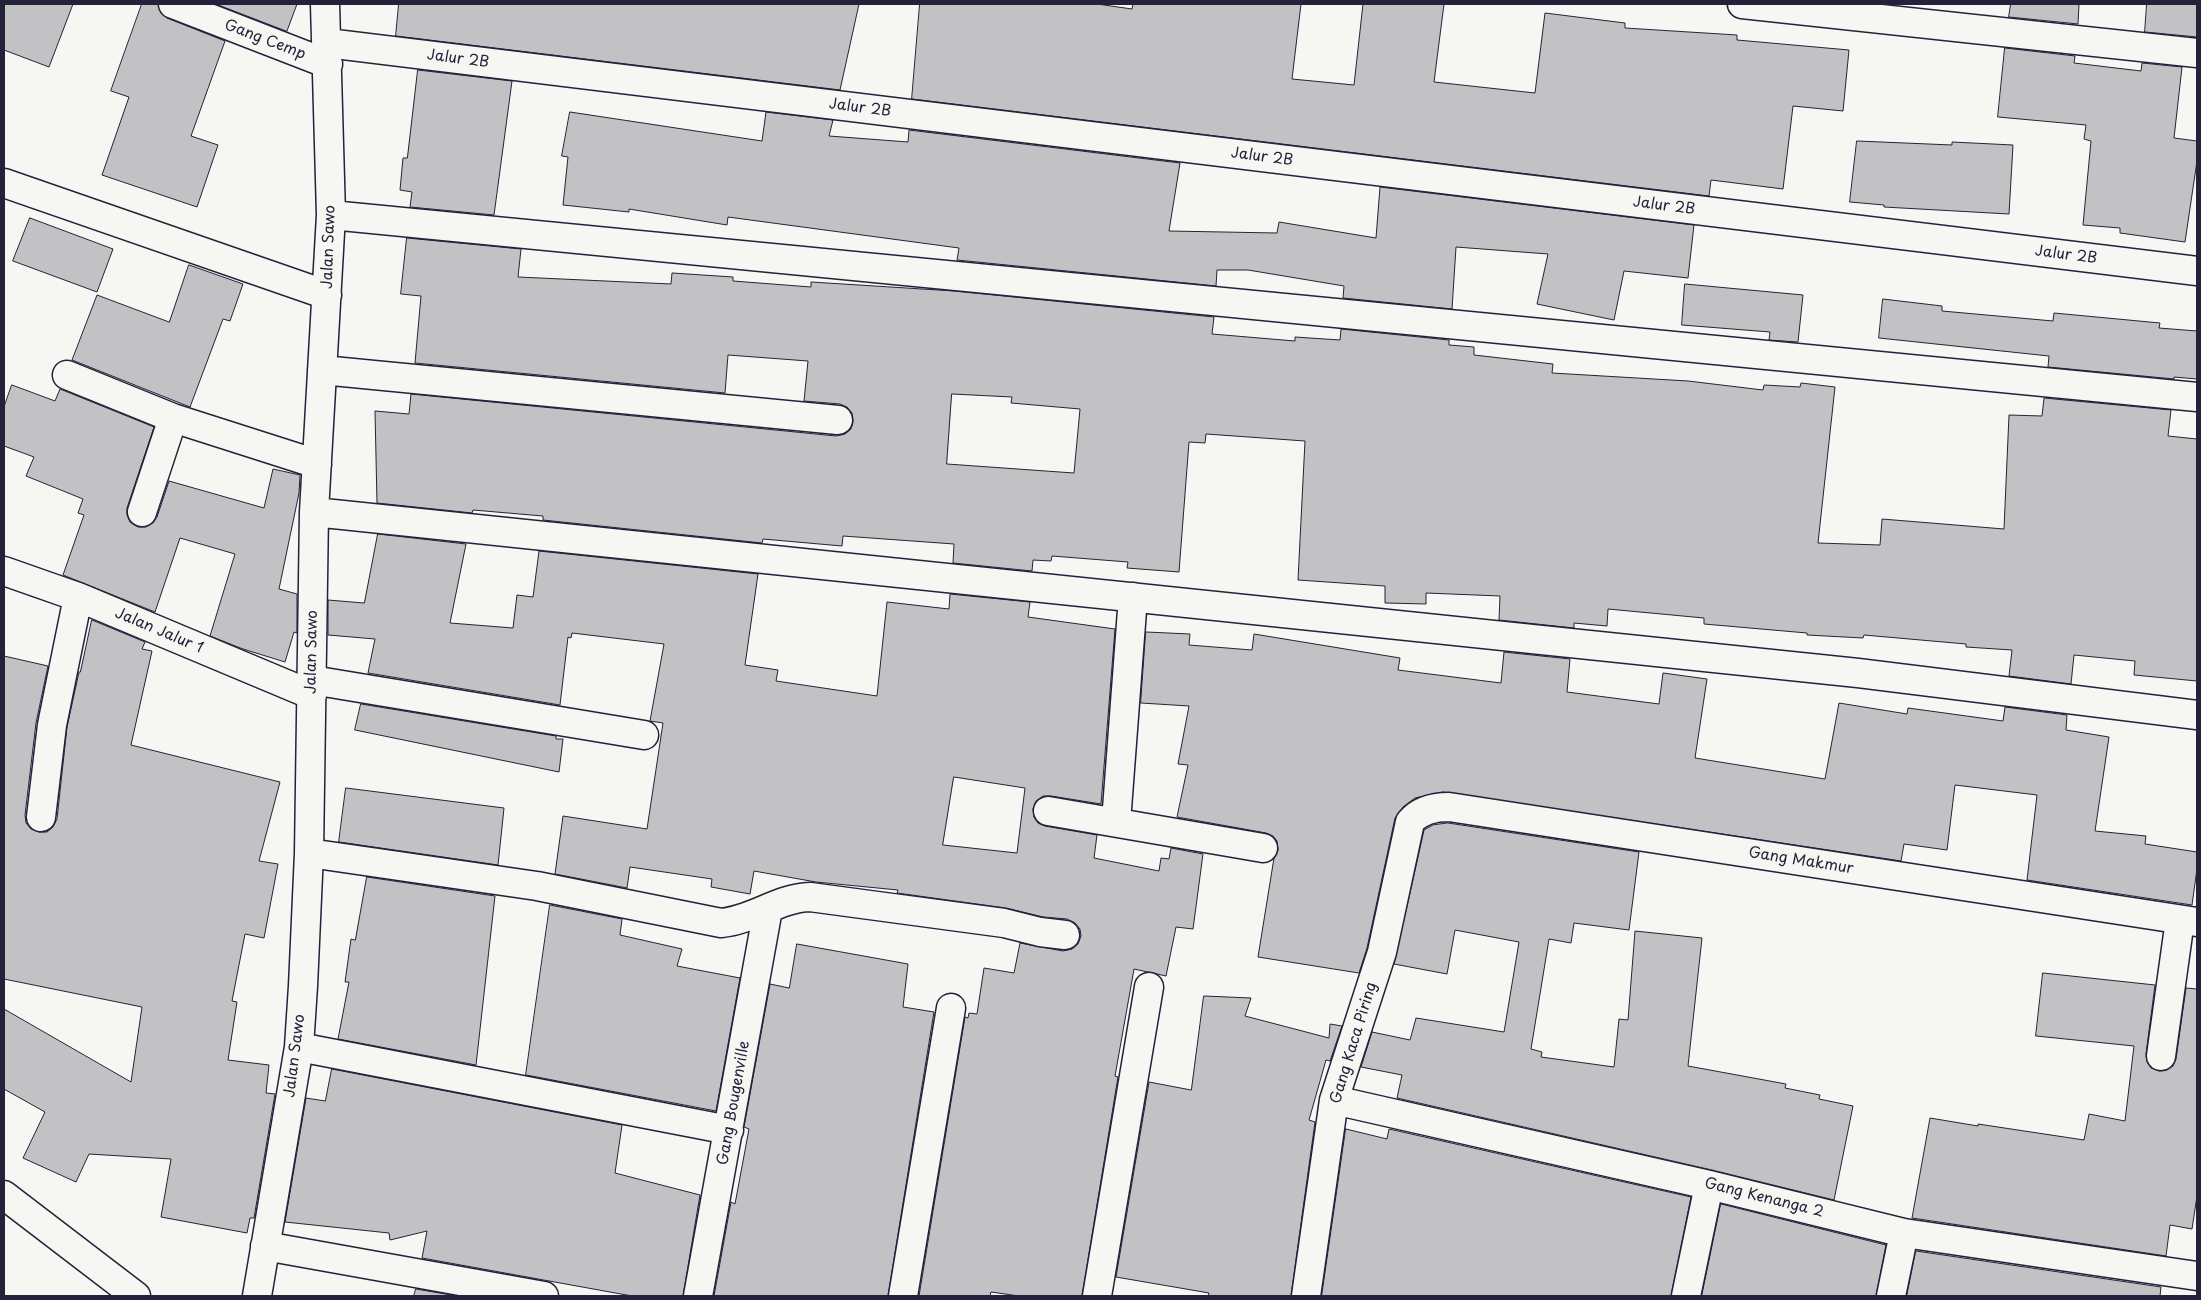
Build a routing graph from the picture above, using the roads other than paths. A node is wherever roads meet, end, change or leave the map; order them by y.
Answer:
1 (173, 4) edge
2 (325, 4) edge
3 (1742, 4) edge
4 (2197, 53) edge
5 (328, 54) junction
6 (4, 183) edge
7 (331, 214) junction
8 (2197, 271) edge
9 (327, 295) junction
10 (322, 370) junction
11 (67, 375) dead end
12 (2197, 397) edge
13 (173, 418) junction
14 (838, 420) dead end
15 (317, 464) junction
16 (142, 512) dead end
17 (314, 512) junction
18 (4, 571) edge
19 (78, 597) junction
20 (1133, 597) junction
21 (312, 688) junction
22 (2197, 716) edge
23 (644, 735) dead end
24 (1048, 811) dead end
25 (41, 817) dead end
26 (1116, 822) junction
27 (1410, 822) joint
28 (1263, 848) dead end
29 (309, 853) junction
30 (768, 909) junction
31 (2188, 921) edge
32 (1065, 936) dead end
33 (1149, 987) dead end
34 (951, 1008) dead end
35 (299, 1047) junction
36 (2161, 1056) dead end
37 (1334, 1100) junction
38 (729, 1130) junction
39 (1709, 1185) junction
40 (4, 1195) edge
41 (1904, 1233) junction
42 (265, 1246) junction
43 (2197, 1276) edge
44 (136, 1296) edge
45 (257, 1296) edge
46 (544, 1296) edge
47 (698, 1296) edge
48 (903, 1296) edge
49 (1097, 1296) edge
50 (1306, 1296) edge
51 (1686, 1296) edge
52 (1891, 1296) edge

1 - 5 street, Gang Cemp
2 - 5 street, Jalan Sawo
3 - 4 street
5 - 7 street, Jalan Sawo
5 - 8 street, Jalur 2B
6 - 9 street
7 - 9 street, Jalan Sawo
7 - 12 street
9 - 10 street, Jalan Sawo
10 - 14 street
10 - 15 street, Jalan Sawo
11 - 13 street
13 - 15 street
13 - 16 street
15 - 17 street, Jalan Sawo
17 - 20 street
17 - 21 street, Jalan Sawo
18 - 19 street, Jalan Jalur 1
19 - 21 street, Jalan Jalur 1
19 - 25 street
20 - 22 street
20 - 26 street
21 - 23 street, Jalan Jalur 1
21 - 29 street, Jalan Sawo
24 - 26 street
26 - 28 street
27 - 31 street, Gang Makmur
27 - 37 street, Gang Kaca Piring
29 - 30 street
29 - 35 street, Jalan Sawo
30 - 32 street
30 - 38 street, Gang Bougenville
31 - 36 street
33 - 49 street
34 - 48 street
35 - 38 street
35 - 42 street, Jalan Sawo
37 - 39 street, Gang Kenanga 2
37 - 50 street, Gang Kaca Piring
38 - 47 street, Gang Bougenville
39 - 41 street, Gang Kenanga 2
39 - 51 street
40 - 44 street
41 - 43 street, Gang Kenanga 2
41 - 52 street
42 - 45 street, Jalan Sawo
42 - 46 street

